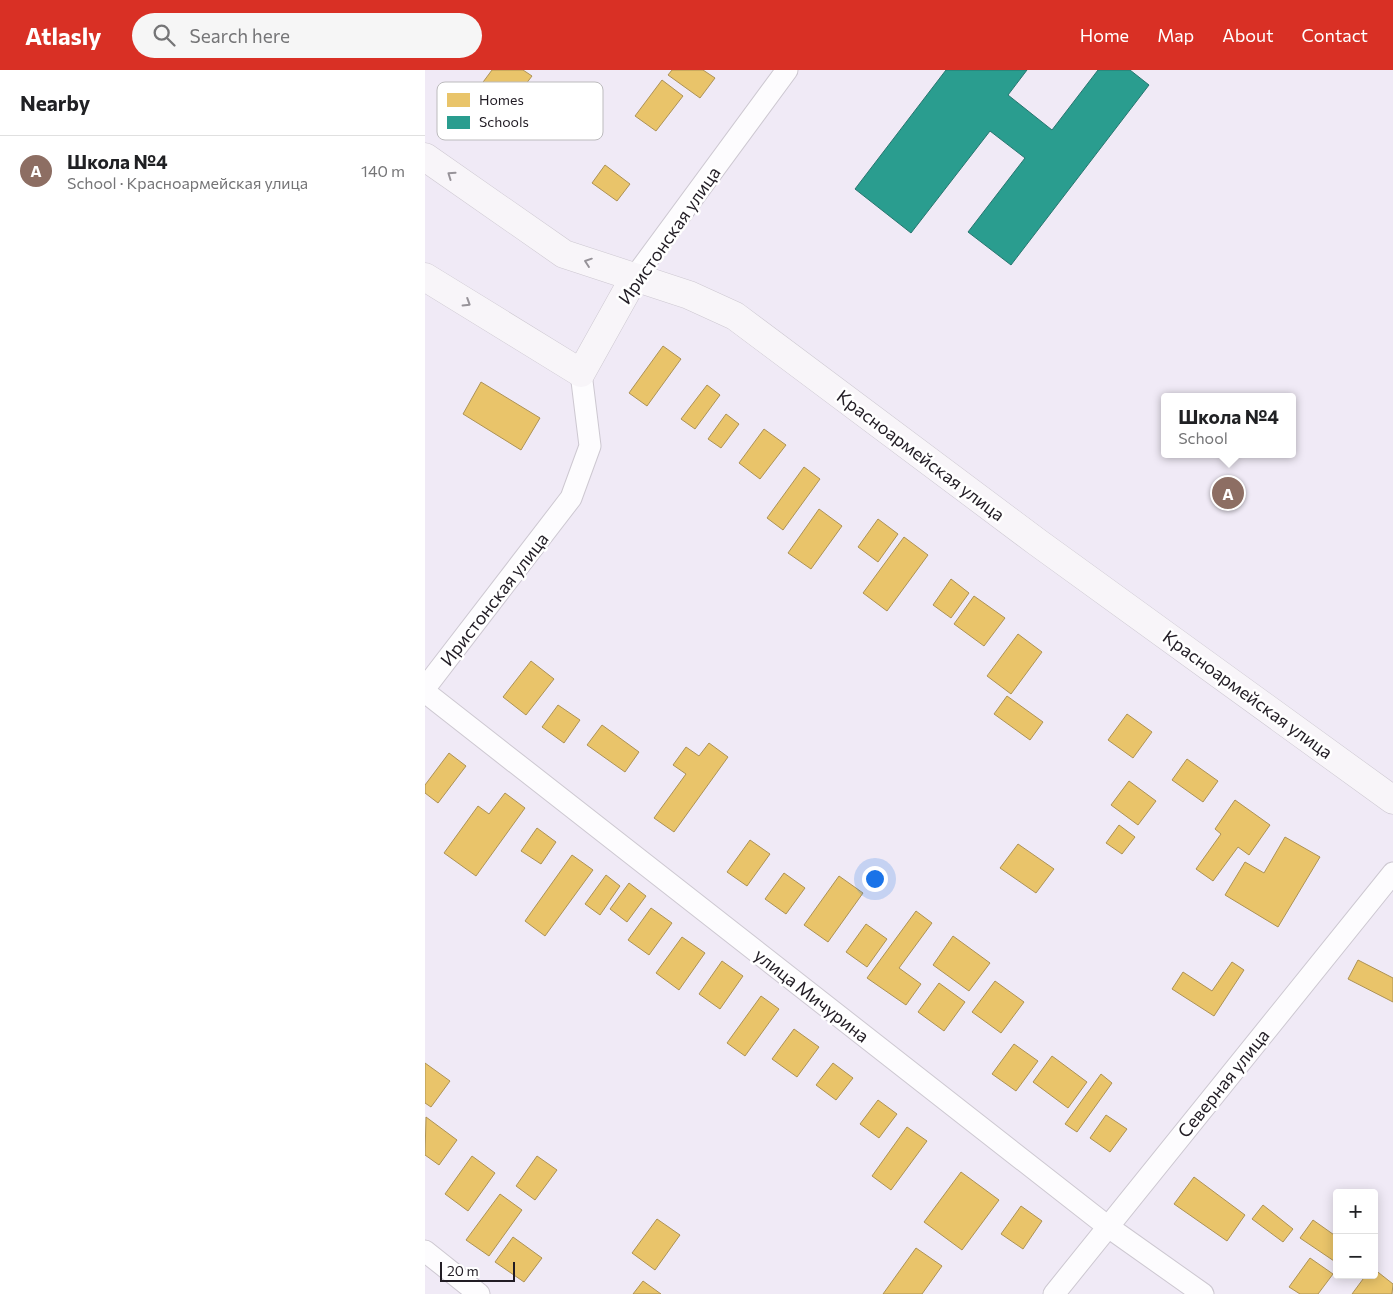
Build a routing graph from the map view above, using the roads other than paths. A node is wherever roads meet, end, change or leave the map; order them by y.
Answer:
1 (787, 70) edge
2 (425, 157) edge
3 (425, 277) edge
4 (634, 278) junction
5 (581, 373) junction
6 (425, 688) edge
7 (425, 692) edge
8 (1393, 800) edge
9 (1393, 873) edge
10 (1107, 1226) junction
11 (425, 1251) edge
12 (479, 1294) edge
13 (1054, 1294) edge
14 (1203, 1294) edge

1 - 4 street, Иристонская улица
4 -> 2 street, Красноармейская улица
3 -> 5 street
4 - 5 street, Иристонская улица
4 - 8 street, Красноармейская улица
5 - 6 street, Иристонская улица
7 - 10 street, улица Мичурина
9 - 10 street, Северная улица
10 - 13 street, Северная улица
10 - 14 street, улица Мичурина
11 - 12 street

